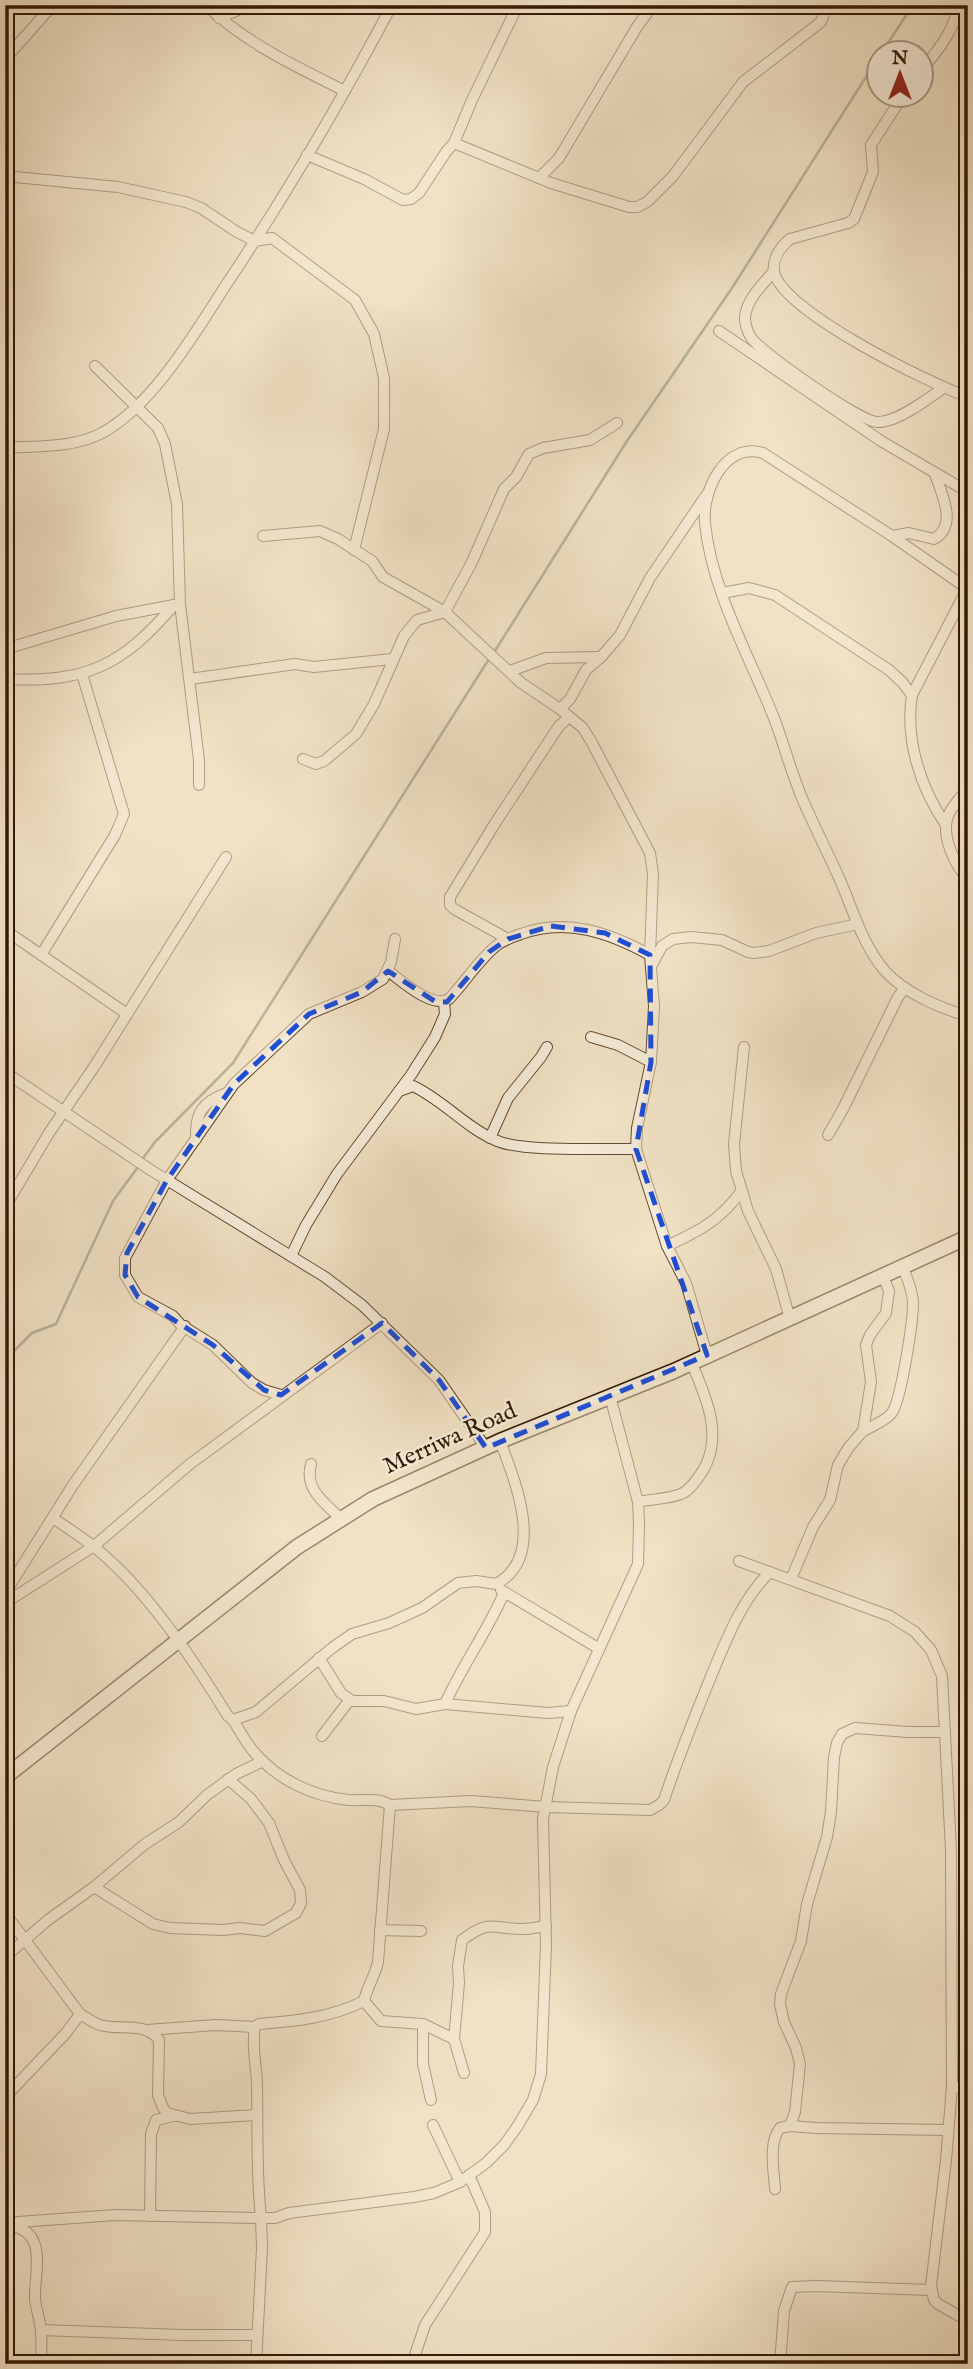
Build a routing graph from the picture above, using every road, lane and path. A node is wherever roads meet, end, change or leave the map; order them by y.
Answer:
1 (53, 5) edge
2 (206, 5) edge
3 (243, 5) edge
4 (392, 5) edge
5 (518, 5) edge
6 (653, 5) edge
7 (827, 5) edge
8 (957, 5) edge
9 (219, 18) junction
10 (934, 54) edge
11 (5, 59) edge
12 (345, 92) junction
13 (895, 108) edge
14 (454, 143) junction
15 (307, 155) junction
16 (5, 177) edge
17 (539, 178) junction
18 (256, 241) junction
19 (774, 271) junction
20 (719, 331) dead end
21 (95, 366) dead end
22 (943, 388) junction
23 (968, 397) edge
24 (136, 406) junction
25 (617, 423) dead end
26 (5, 448) edge
27 (935, 474) junction
28 (710, 491) junction
29 (968, 492) edge
30 (263, 536) dead end
31 (892, 536) junction
32 (354, 550) junction
33 (967, 589) edge
34 (722, 593) junction
35 (177, 604) junction
36 (445, 612) junction
37 (5, 649) edge
38 (601, 657) junction
39 (393, 659) junction
40 (510, 671) junction
41 (82, 674) junction
42 (5, 679) edge
43 (190, 679) junction
44 (912, 695) junction
45 (560, 709) junction
46 (569, 717) junction
47 (303, 759) dead end
48 (199, 785) dead end
49 (968, 788) edge
50 (946, 825) junction
51 (226, 857) dead end
52 (968, 878) edge
53 (858, 924) junction
54 (6, 933) edge
55 (395, 939) dead end
56 (508, 939) junction
57 (41, 955) junction
58 (651, 960) junction
59 (388, 971) junction
60 (905, 988) junction
61 (444, 1002) junction
62 (127, 1014) junction
63 (968, 1016) edge
64 (591, 1037) dead end
65 (547, 1047) dead end
66 (744, 1047) dead end
67 (651, 1062) junction
68 (5, 1072) edge
69 (398, 1091) junction
70 (64, 1112) junction
71 (828, 1135) dead end
72 (491, 1138) junction
73 (636, 1149) junction
74 (167, 1180) junction
75 (740, 1193) junction
76 (5, 1207) edge
77 (968, 1237) edge
78 (667, 1245) junction
79 (291, 1256) junction
80 (903, 1267) junction
81 (883, 1276) junction
82 (790, 1318) junction
83 (382, 1323) junction
84 (185, 1326) junction
85 (707, 1355) junction
86 (691, 1362) junction
87 (281, 1395) junction
88 (610, 1396) junction
89 (863, 1431) junction
90 (500, 1441) junction
91 (486, 1448) junction
92 (311, 1464) dead end
93 (638, 1502) junction
94 (53, 1518) junction
95 (340, 1518) junction
96 (94, 1546) junction
97 (739, 1561) dead end
98 (770, 1572) junction
99 (791, 1579) junction
100 (496, 1584) junction
101 (5, 1593) edge
102 (504, 1593) junction
103 (5, 1603) edge
104 (178, 1642) junction
105 (598, 1648) junction
106 (319, 1658) junction
107 (349, 1700) junction
108 (445, 1704) junction
109 (571, 1711) junction
110 (233, 1720) junction
111 (944, 1732) junction
112 (322, 1735) dead end
113 (262, 1761) junction
114 (5, 1777) edge
115 (228, 1779) junction
116 (390, 1805) junction
117 (546, 1807) junction
118 (94, 1887) junction
119 (5, 1913) edge
120 (545, 1926) junction
121 (380, 1930) junction
122 (421, 1931) dead end
123 (25, 1940) junction
124 (5, 1957) edge
125 (364, 2001) junction
126 (80, 2014) junction
127 (423, 2024) junction
128 (255, 2027) junction
129 (147, 2030) junction
130 (454, 2039) junction
131 (464, 2073) dead end
132 (952, 2087) junction
133 (968, 2088) edge
134 (5, 2097) edge
135 (431, 2100) dead end
136 (174, 2116) junction
137 (257, 2116) junction
138 (433, 2125) dead end
139 (790, 2126) junction
140 (948, 2130) junction
141 (465, 2178) junction
142 (775, 2189) dead end
143 (150, 2216) junction
144 (261, 2218) junction
145 (5, 2224) edge
146 (931, 2290) junction
147 (968, 2321) edge
148 (41, 2330) junction
149 (256, 2335) junction
150 (41, 2364) edge
151 (256, 2364) edge
152 (412, 2364) edge
153 (780, 2364) edge

1 - 11 street
2 - 9 street
3 - 9 street
4 - 12 street
5 - 14 street
6 - 17 street
7 - 17 street
8 - 10 street
9 - 12 street
12 - 15 street
13 - 19 street
14 - 15 street
14 - 17 street
15 - 18 street
16 - 18 street
18 - 24 street
18 - 32 street
19 - 22 street
19 - 22 street
20 - 27 street
21 - 24 street
22 - 23 street
24 - 26 street
24 - 35 street
25 - 36 street
27 - 29 street
27 - 31 street
28 - 31 street
28 - 34 street
28 - 38 street
30 - 32 street
31 - 33 street
32 - 36 street
33 - 44 street
34 - 44 street
34 - 53 street
35 - 37 street
35 - 41 street
35 - 43 street
36 - 39 street
36 - 40 street
38 - 40 street
38 - 45 street
39 - 43 street
39 - 47 street
40 - 45 street
41 - 42 street
41 - 57 street
43 - 48 street
44 - 50 street
45 - 46 street
46 - 56 street
46 - 58 street
49 - 50 street
50 - 52 street
51 - 62 street
53 - 58 street
53 - 60 street
54 - 57 street
55 - 59 street
56 - 58 street
56 - 61 street
57 - 62 street
58 - 67 street
59 - 61 street
59 - 74 street
60 - 63 street
60 - 71 street
61 - 69 street
62 - 70 street
64 - 67 street
65 - 72 street
66 - 75 street
67 - 73 street
68 - 70 street
69 - 72 street
69 - 79 street
70 - 74 street
70 - 76 street
72 - 73 street
73 - 78 street
74 - 79 street
74 - 84 street
75 - 78 street
75 - 82 street
77 - 80 street, Merriwa Road
78 - 85 street
79 - 83 street
80 - 81 street, Merriwa Road
80 - 89 street
81 - 82 street, Merriwa Road
81 - 89 street
82 - 85 street, Merriwa Road
83 - 87 street
83 - 91 street
84 - 87 street
84 - 94 street
85 - 86 street, Merriwa Road
86 - 88 street, Merriwa Road
86 - 93 street
87 - 96 street
88 - 90 street, Merriwa Road
88 - 93 street
89 - 99 street
90 - 91 street, Merriwa Road
90 - 100 street
91 - 95 street, Merriwa Road
92 - 95 street
93 - 105 street
94 - 96 street
94 - 101 street
95 - 104 street, Merriwa Road
96 - 103 street
96 - 104 street
97 - 98 street
98 - 99 street
98 - 117 street
99 - 111 street
100 - 102 street
100 - 106 street
102 - 105 street
102 - 108 street
104 - 110 street
104 - 114 street, Merriwa Road
105 - 109 street
106 - 107 street
106 - 110 street
107 - 108 street
107 - 112 street
108 - 109 street
109 - 117 street
110 - 113 street
111 - 132 street
111 - 139 street
113 - 115 street
113 - 116 street
115 - 118 street
115 - 118 street
116 - 117 street
116 - 121 street
117 - 120 street
118 - 123 street
119 - 123 street
120 - 130 street
120 - 141 street
121 - 122 street
121 - 125 street
123 - 124 street
123 - 126 street
125 - 127 street
125 - 128 street
126 - 129 street
126 - 134 street
127 - 130 street
127 - 135 street
128 - 129 street
128 - 137 street
129 - 136 street
130 - 131 street
132 - 133 street
132 - 140 street
136 - 137 street
136 - 143 street
137 - 144 street
138 - 141 street
139 - 140 street
139 - 142 street
140 - 146 street
141 - 144 street
141 - 152 street
143 - 144 street
143 - 145 street
144 - 149 street
145 - 148 street
146 - 147 street
146 - 153 street
148 - 149 street
148 - 150 street
149 - 151 street

